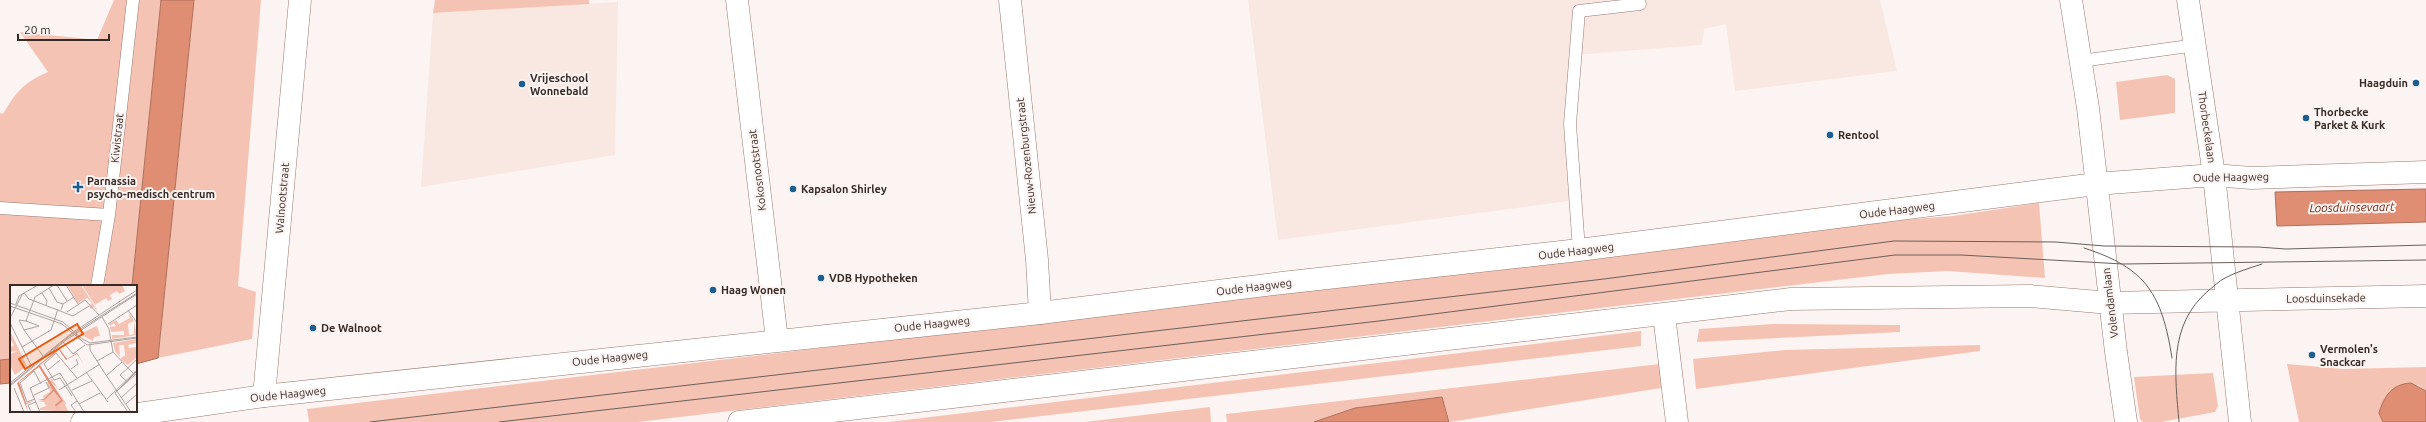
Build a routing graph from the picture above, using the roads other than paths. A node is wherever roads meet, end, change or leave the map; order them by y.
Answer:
1 (133, 0) edge
2 (300, 0) edge
3 (737, 0) edge
4 (1010, 0) edge
5 (2071, 0) edge
6 (2188, 0) edge
7 (1640, 4) dead end
8 (2196, 45) junction
9 (2081, 61) junction
10 (2426, 172) edge
11 (2214, 175) junction
12 (2096, 184) junction
13 (0, 208) edge
14 (109, 215) junction
15 (1579, 250) junction
16 (97, 285) edge
17 (2426, 296) edge
18 (2226, 302) junction
19 (2110, 303) junction
20 (1040, 313) junction
21 (1664, 315) junction
22 (777, 340) junction
23 (264, 396) junction
24 (90, 418) edge
25 (739, 422) edge
26 (1677, 422) edge
27 (2126, 422) edge
28 (2240, 422) edge

1 - 14 lane, Kiwistraat
2 - 23 main road, Walnootstraat
3 - 22 main road, Kokosnootstraat
4 - 20 main road, Nieuw-Rozenburgstraat
5 - 9 main road
6 - 8 main road, Thorbeckelaan
7 - 15 lane
8 - 9 lane
8 - 11 main road, Thorbeckelaan
9 - 12 main road
10 - 11 main road, Oude Haagweg
11 - 12 main road, Oude Haagweg
11 - 18 main road, Thorbeckelaan
12 - 15 main road, Oude Haagweg
12 - 19 main road, Volendamlaan
13 - 14 lane
14 - 16 lane, Kiwistraat
15 - 20 main road, Oude Haagweg
17 - 18 main road, Loosduinsekade
18 - 19 main road
18 - 28 main road
19 - 21 main road
19 - 27 main road, Volendamlaan
20 - 22 main road, Oude Haagweg
21 - 25 main road
21 - 26 main road
22 - 23 main road, Oude Haagweg
23 - 24 main road, Oude Haagweg

